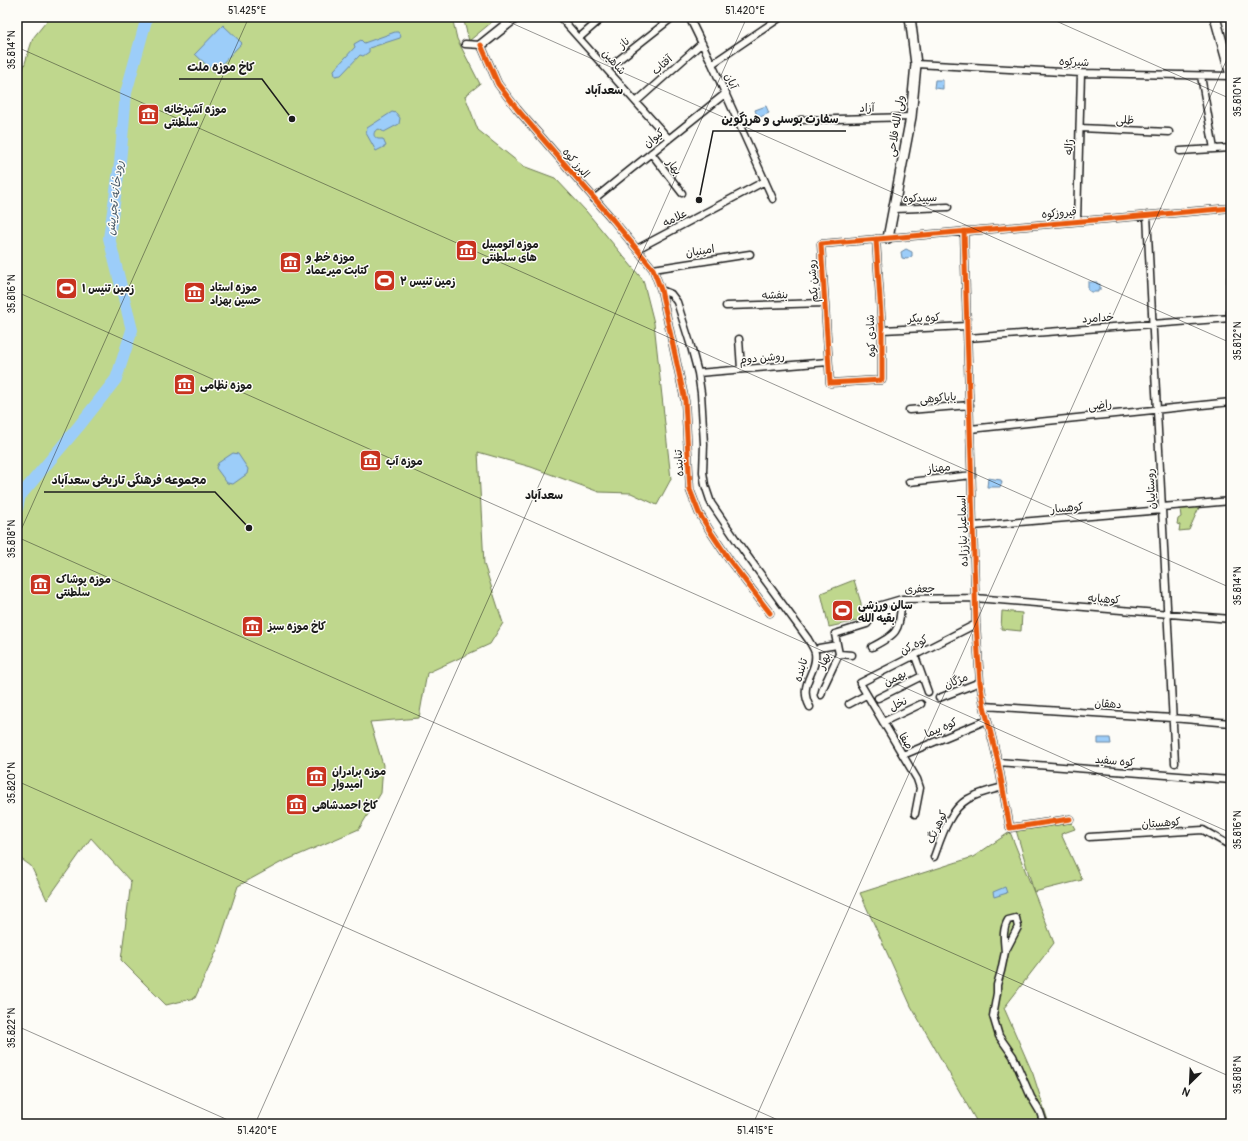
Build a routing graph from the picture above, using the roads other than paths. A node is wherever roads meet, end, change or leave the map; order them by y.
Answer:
1 (516, 17) edge
2 (560, 17) edge
3 (603, 17) edge
4 (673, 17) edge
5 (689, 17) edge
6 (781, 17) edge
7 (910, 17) edge
8 (1215, 17) edge
9 (579, 38) junction
10 (702, 43) junction
11 (465, 44) dead end
12 (482, 44) junction
13 (712, 64) junction
14 (916, 64) junction
15 (607, 69) junction
16 (1081, 73) junction
17 (1201, 76) junction
18 (1231, 76) edge
19 (726, 93) junction
20 (636, 102) junction
21 (911, 117) junction
22 (800, 120) dead end
23 (1080, 128) junction
24 (1169, 132) dead end
25 (669, 139) junction
26 (1231, 148) edge
27 (1214, 149) junction
28 (1180, 151) dead end
29 (651, 153) junction
30 (765, 181) junction
31 (682, 193) dead end
32 (594, 199) junction
33 (773, 199) dead end
34 (948, 207) dead end
35 (1231, 208) edge
36 (894, 209) junction
37 (1147, 215) junction
38 (1077, 221) junction
39 (964, 231) junction
40 (888, 238) junction
41 (876, 239) junction
42 (637, 249) junction
43 (750, 254) dead end
44 (653, 268) junction
45 (1231, 278) edge
46 (661, 290) junction
47 (825, 303) junction
48 (726, 306) dead end
49 (1231, 318) edge
50 (1152, 324) junction
51 (967, 326) junction
52 (882, 330) junction
53 (968, 338) junction
54 (740, 339) dead end
55 (828, 362) junction
56 (741, 370) junction
57 (698, 373) junction
58 (830, 384) joint
59 (1231, 402) edge
60 (970, 405) junction
61 (909, 410) dead end
62 (1157, 410) junction
63 (970, 428) junction
64 (972, 475) junction
65 (909, 482) dead end
66 (1231, 501) edge
67 (1162, 509) junction
68 (973, 526) junction
69 (976, 598) junction
70 (902, 600) junction
71 (770, 612) dead end
72 (1167, 614) junction
73 (1231, 618) edge
74 (976, 624) junction
75 (835, 634) joint
76 (837, 645) junction
77 (872, 647) dead end
78 (819, 648) dead end
79 (839, 654) junction
80 (852, 655) dead end
81 (915, 656) junction
82 (922, 676) junction
83 (980, 682) junction
84 (860, 683) joint
85 (928, 692) dead end
86 (821, 695) dead end
87 (866, 695) junction
88 (878, 698) dead end
89 (939, 698) dead end
90 (849, 704) dead end
91 (921, 704) dead end
92 (984, 706) junction
93 (810, 708) dead end
94 (1172, 718) junction
95 (987, 720) junction
96 (883, 722) junction
97 (1231, 724) edge
98 (903, 755) junction
99 (998, 762) junction
100 (1175, 762) dead end
101 (1231, 780) edge
102 (1003, 787) junction
103 (915, 814) dead end
104 (1070, 819) dead end
105 (1089, 837) dead end
106 (1231, 846) edge
107 (934, 857) dead end
108 (1005, 952) junction
109 (1044, 1124) edge

1 - 12 street
2 - 9 street, شاهین
3 - 9 street
4 - 15 street, ناز
5 - 10 street, آبان
6 - 13 street
7 - 14 street, ولی‌ الله فلاحی
8 - 18 street
9 - 15 street, شاهین
10 - 13 street, آبان
10 - 20 street, آفتاب
11 - 12 street
12 - 32 street, البرز کوه
13 - 19 street, آبان
14 - 16 street, شیرکوه
14 - 21 street, ولی‌ الله فلاحی
15 - 20 street, شاهین
16 - 17 street, شیرکوه
16 - 23 street, ژاله
17 - 18 street, شیرکوه
17 - 27 street
19 - 25 street, کیوان
19 - 30 street, آبان
20 - 25 street, شاهین
21 - 22 street, آزاد
21 - 36 street, ولی‌ الله فلاحی
23 - 24 street, ظلی
23 - 38 street, ژاله
25 - 29 street, کیوان
26 - 27 street
27 - 28 street
29 - 31 street, بهار
29 - 32 street, کیوان
30 - 33 street, آبان
30 - 42 street, علامه
32 - 42 street, البرز کوه
34 - 36 street, سپیدکوه
35 - 37 street, فیروزکوه
36 - 40 street, ولی‌ الله فلاحی
37 - 38 street, فیروزکوه
37 - 50 street, روستاییان
38 - 39 street, فیروزکوه
39 - 40 street, فیروزکوه
39 - 51 street, اسماعیل نیاززاده
40 - 41 street, روشن یکم
41 - 47 street, روشن یکم
41 - 52 street, شادی کوه
42 - 44 street, البرز کوه
43 - 44 street, امینیان
44 - 46 street, البرز کوه
45 - 49 street
46 - 57 street, تابنده
46 - 71 street, تنابنده
47 - 48 street, بنفشه
47 - 55 street, روشن یکم
49 - 50 street, خدامرد
50 - 53 street, خدامرد
50 - 62 street, روستاییان
51 - 52 street, کوه پیکر
51 - 53 street, اسماعیل نیاززاده
52 - 58 street, شادی کوه
53 - 60 street, اسماعیل نیاززاده
54 - 56 street
55 - 56 street, روشن دوم
55 - 58 street, روشن یکم
56 - 57 street, روشن دوم
57 - 93 street, تابنده
59 - 62 street, راضی
60 - 61 street, باباکوهی
60 - 63 street, اسماعیل نیاززاده
62 - 63 street, راضی
62 - 67 street, روستاییان
63 - 64 street, اسماعیل نیاززاده
64 - 65 street, مهناز
64 - 68 street, اسماعیل نیاززاده
66 - 67 street, کوهسار
67 - 68 street, کوهسار
67 - 72 street, روستاییان
68 - 69 street, اسماعیل نیاززاده
69 - 70 street, جعفری
69 - 72 street, کوهپایه
69 - 74 street, اسماعیل نیاززاده
70 - 75 street, جعفری
70 - 77 street
72 - 73 street, کوهپایه
72 - 94 street, روستاییان
74 - 81 street, کوه کن
74 - 83 street, اسماعیل نیاززاده
75 - 76 street, بهار
76 - 78 street
76 - 79 street, بهار
79 - 80 street
79 - 86 street, بهار
81 - 82 street
81 - 84 street, کوه کن
82 - 85 street
82 - 88 street, بهمن
83 - 89 street, مژگان
83 - 92 street, اسماعیل نیاززاده
84 - 87 street, صفا
87 - 90 street
87 - 96 street, صفا
91 - 96 street, نخل
92 - 94 street, دهقان
92 - 95 street, اسماعیل نیاززاده
94 - 97 street, دهقان
94 - 100 street, روستاییان
95 - 98 street, کوه پیما
95 - 99 street, اسماعیل نیاززاده
96 - 98 street, صفا
98 - 103 street, صفا
99 - 101 street, کوه سفید
99 - 102 street, اسماعیل نیاززاده
102 - 104 street, اسماعیل نیاززاده
102 - 107 street, کوهرنگ
105 - 106 street, کوهستان
108 - 108 street
108 - 109 street

